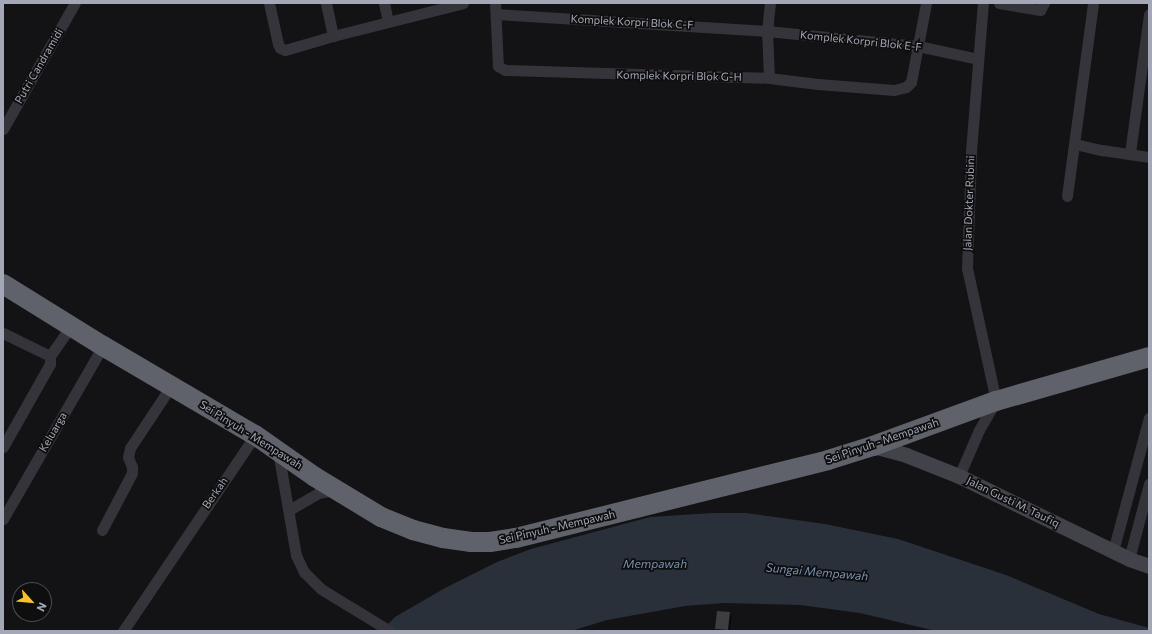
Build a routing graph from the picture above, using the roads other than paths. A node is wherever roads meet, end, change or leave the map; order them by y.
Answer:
1 (76, 3) edge
2 (269, 3) edge
3 (326, 3) edge
4 (384, 3) edge
5 (463, 3) edge
6 (770, 3) edge
7 (926, 3) edge
8 (983, 3) edge
9 (999, 3) edge
10 (1044, 3) edge
11 (1093, 3) edge
12 (438, 6) edge
13 (495, 8) edge
14 (1149, 14) edge
15 (388, 22) junction
16 (767, 31) junction
17 (333, 36) junction
18 (927, 48) junction
19 (978, 59) junction
20 (769, 78) junction
21 (3, 129) edge
22 (1075, 144) junction
23 (1130, 153) junction
24 (1149, 156) edge
25 (1067, 196) dead end
26 (3, 284) edge
27 (71, 326) junction
28 (3, 333) edge
29 (103, 346) junction
30 (50, 356) junction
31 (1149, 357) edge
32 (171, 386) junction
33 (996, 401) junction
34 (1149, 418) edge
35 (255, 435) junction
36 (873, 446) junction
37 (3, 447) edge
38 (278, 450) junction
39 (959, 476) junction
40 (1149, 484) edge
41 (335, 490) junction
42 (289, 510) junction
43 (3, 519) edge
44 (102, 530) dead end
45 (1113, 551) junction
46 (1129, 559) junction
47 (1149, 566) edge
48 (123, 631) edge
49 (390, 631) edge

1 - 21 street, Putri Candramidi
2 - 17 street
3 - 17 street
4 - 15 street
5 - 12 street
6 - 16 street
7 - 18 street
8 - 19 street, Jalan Dokter Rubini
9 - 10 street
11 - 22 street
12 - 15 street
13 - 16 street, Komplek Korpri Blok C-F
13 - 20 street, Komplek Korpri Blok G-H
14 - 23 street
15 - 17 street
16 - 18 street, Komplek Korpri Blok E-F
16 - 20 street
18 - 19 street, Komplek Korpri Blok E-F
18 - 20 street, Komplek Korpri Blok G-H
19 - 33 street, Jalan Dokter Rubini
22 - 23 street
22 - 25 street
23 - 24 street
26 - 27 highway, Sei Pinyuh - Mempawah
27 - 29 highway, Sei Pinyuh - Mempawah
27 - 30 street
28 - 30 street
29 - 32 highway, Sei Pinyuh - Mempawah
29 - 43 street, Keluarga
30 - 37 street
31 - 33 highway, Sei Pinyuh - Mempawah
32 - 35 highway, Sei Pinyuh - Mempawah
32 - 44 street
33 - 36 highway, Sei Pinyuh - Mempawah
33 - 39 street
34 - 45 street
35 - 38 highway, Sei Pinyuh - Mempawah
35 - 48 street, Berkah
36 - 39 main road, Jalan Gusti M. Taufiq
36 - 41 highway, Sei Pinyuh - Mempawah
38 - 41 highway, Sei Pinyuh - Mempawah
38 - 42 street
39 - 45 main road, Jalan Gusti M. Taufiq
40 - 46 street
41 - 42 street
42 - 49 street
45 - 46 main road, Jalan Gusti M. Taufiq
46 - 47 main road, Jalan Gusti M. Taufiq

